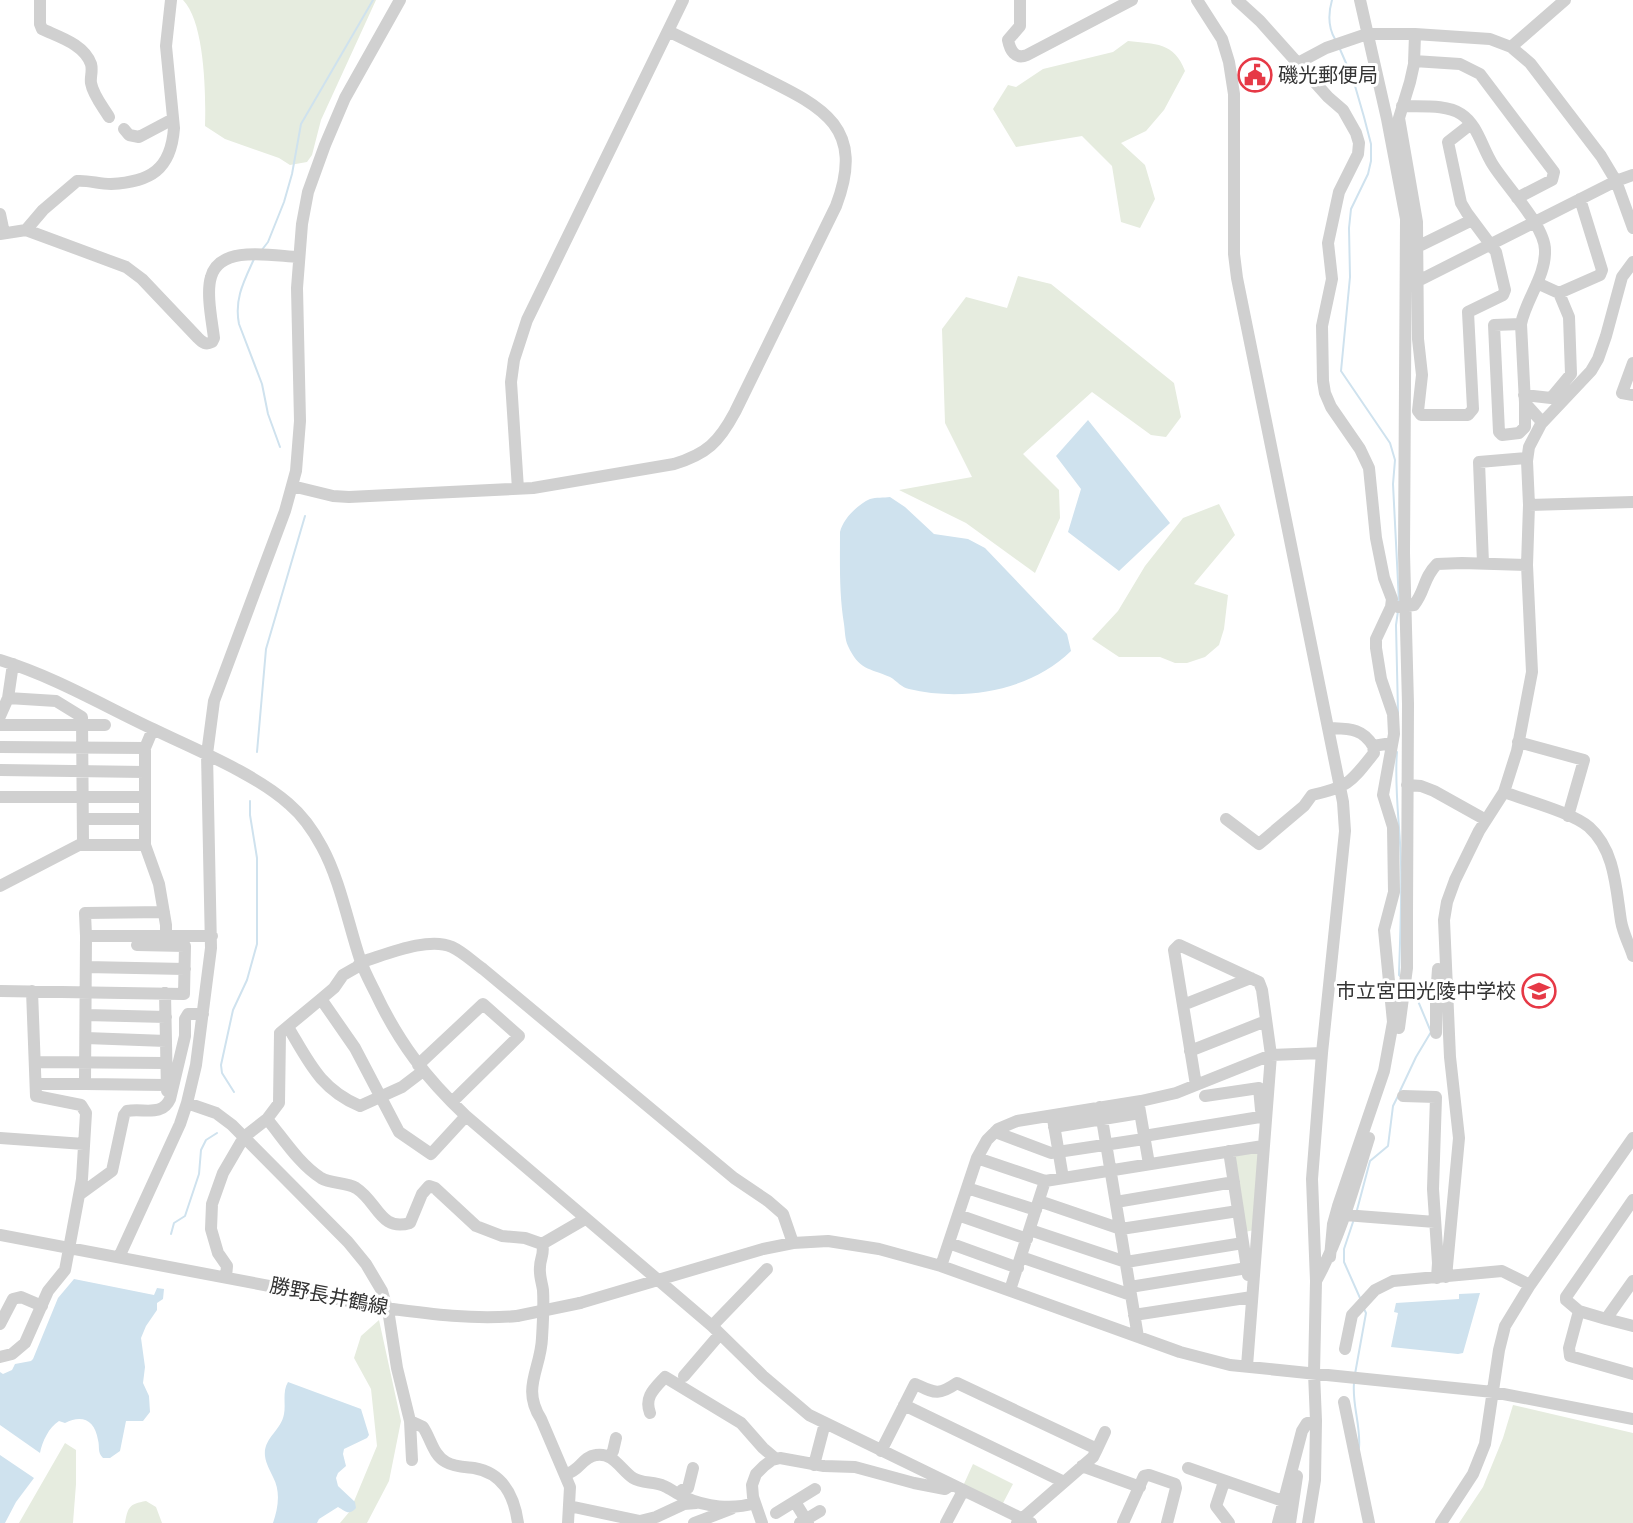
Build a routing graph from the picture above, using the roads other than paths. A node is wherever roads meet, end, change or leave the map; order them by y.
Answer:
1 (40, 0) edge
2 (171, 0) edge
3 (400, 0) edge
4 (683, 0) edge
5 (1020, 0) edge
6 (1132, 0) edge
7 (1197, 0) edge
8 (1238, 0) edge
9 (1360, 0) edge
10 (1564, 0) edge
11 (668, 31) junction
12 (1367, 34) junction
13 (1415, 34) junction
14 (1511, 46) junction
15 (1414, 61) junction
16 (1296, 64) junction
17 (1402, 106) junction
18 (109, 117) dead end
19 (173, 119) junction
20 (1472, 124) junction
21 (124, 129) dead end
22 (1633, 175) edge
23 (1616, 181) junction
24 (1517, 198) junction
25 (1580, 199) junction
26 (0, 214) edge
27 (1472, 220) junction
28 (1534, 223) junction
29 (1633, 228) edge
30 (26, 230) junction
31 (2, 234) edge
32 (1490, 244) junction
33 (1417, 247) junction
34 (298, 257) junction
35 (1633, 262) edge
36 (1418, 281) junction
37 (1537, 283) junction
38 (1560, 293) junction
39 (1521, 324) junction
40 (1633, 363) edge
41 (1633, 395) edge
42 (1525, 399) junction
43 (1542, 422) junction
44 (1527, 458) junction
45 (292, 486) junction
46 (518, 489) junction
47 (1633, 502) edge
48 (1529, 505) junction
49 (1483, 563) junction
50 (1527, 565) junction
51 (1391, 607) junction
52 (1406, 607) junction
53 (0, 660) edge
54 (13, 664) junction
55 (8, 698) junction
56 (0, 716) edge
57 (0, 724) edge
58 (105, 724) dead end
59 (82, 725) junction
60 (1328, 728) junction
61 (153, 729) junction
62 (1518, 742) junction
63 (1392, 743) junction
64 (1373, 746) junction
65 (0, 747) edge
66 (82, 748) junction
67 (145, 748) junction
68 (207, 754) junction
69 (0, 770) edge
70 (82, 771) junction
71 (145, 772) junction
72 (1407, 785) junction
73 (1340, 788) junction
74 (1504, 792) junction
75 (82, 796) junction
76 (144, 796) junction
77 (0, 797) edge
78 (1568, 816) junction
79 (82, 819) junction
80 (144, 819) junction
81 (1226, 819) dead end
82 (1486, 820) junction
83 (83, 844) junction
84 (145, 844) junction
85 (0, 886) edge
86 (164, 912) junction
87 (212, 936) junction
88 (166, 937) junction
89 (86, 940) junction
90 (1445, 940) junction
91 (1633, 956) edge
92 (361, 962) junction
93 (86, 967) junction
94 (185, 969) junction
95 (1251, 978) junction
96 (0, 991) edge
97 (32, 991) junction
98 (86, 992) junction
99 (165, 993) junction
100 (321, 999) junction
101 (1183, 1005) junction
102 (203, 1014) junction
103 (86, 1015) junction
104 (166, 1017) junction
105 (1266, 1021) junction
106 (288, 1026) junction
107 (1437, 1033) dead end
108 (86, 1038) junction
109 (166, 1041) junction
110 (1190, 1051) junction
111 (1322, 1053) junction
112 (1271, 1055) junction
113 (85, 1061) junction
114 (35, 1062) junction
115 (166, 1063) junction
116 (421, 1068) junction
117 (36, 1084) junction
118 (85, 1084) junction
119 (166, 1085) junction
120 (1196, 1085) junction
121 (1205, 1096) dead end
122 (1404, 1096) dead end
123 (381, 1097) junction
124 (452, 1102) junction
125 (187, 1104) junction
126 (167, 1106) junction
127 (1139, 1107) junction
128 (1101, 1113) junction
129 (466, 1116) junction
130 (1264, 1117) junction
131 (267, 1119) junction
132 (1053, 1121) junction
133 (995, 1132) junction
134 (244, 1137) junction
135 (1144, 1137) junction
136 (0, 1138) edge
137 (84, 1144) junction
138 (1106, 1144) junction
139 (1263, 1146) junction
140 (1631, 1146) edge
141 (1229, 1151) junction
142 (1059, 1152) junction
143 (977, 1158) junction
144 (1149, 1164) junction
145 (1111, 1169) junction
146 (1063, 1178) junction
147 (1045, 1181) junction
148 (1234, 1182) junction
149 (967, 1188) junction
150 (79, 1194) junction
151 (1633, 1200) edge
152 (1116, 1202) junction
153 (1038, 1206) junction
154 (1238, 1211) junction
155 (958, 1215) junction
156 (1345, 1215) junction
157 (585, 1219) junction
158 (1435, 1222) junction
159 (1120, 1229) junction
160 (1028, 1234) junction
161 (0, 1235) edge
162 (793, 1243) junction
163 (1243, 1243) junction
164 (542, 1244) junction
165 (949, 1244) junction
166 (69, 1248) junction
167 (119, 1257) junction
168 (1330, 1257) junction
169 (1020, 1262) junction
170 (1126, 1262) junction
171 (941, 1266) junction
172 (767, 1269) dead end
173 (1247, 1269) junction
174 (226, 1277) junction
175 (1441, 1278) junction
176 (657, 1280) junction
177 (1316, 1281) junction
178 (1633, 1281) edge
179 (1530, 1286) junction
180 (1010, 1290) junction
181 (1130, 1291) junction
182 (1252, 1297) junction
183 (42, 1306) junction
184 (387, 1308) junction
185 (1579, 1311) junction
186 (1134, 1316) junction
187 (1606, 1319) junction
188 (0, 1324) edge
189 (1633, 1326) edge
190 (716, 1330) junction
191 (1138, 1337) junction
192 (1345, 1349) dead end
193 (0, 1357) edge
194 (1248, 1366) junction
195 (1314, 1373) junction
196 (1633, 1374) edge
197 (684, 1376) dead end
198 (1493, 1392) junction
199 (1344, 1402) dead end
200 (904, 1405) junction
201 (650, 1413) dead end
202 (1633, 1419) edge
203 (410, 1421) junction
204 (1316, 1421) junction
205 (825, 1423) junction
206 (1105, 1432) dead end
207 (616, 1438) dead end
208 (1097, 1449) junction
209 (881, 1451) junction
210 (609, 1457) junction
211 (1294, 1458) junction
212 (776, 1459) junction
213 (412, 1460) dead end
214 (814, 1464) junction
215 (1082, 1466) junction
216 (693, 1468) dead end
217 (1188, 1468) dead end
218 (566, 1474) junction
219 (1064, 1482) junction
220 (1224, 1482) junction
221 (951, 1485) junction
222 (1140, 1487) junction
223 (815, 1489) dead end
224 (963, 1491) junction
225 (1284, 1501) junction
226 (700, 1502) junction
227 (795, 1502) junction
228 (755, 1503) junction
229 (569, 1506) junction
230 (735, 1507) junction
231 (820, 1511) dead end
232 (776, 1513) dead end
233 (612, 1519) edge
234 (642, 1522) edge
235 (805, 1522) edge
236 (1023, 1522) edge
237 (518, 1523) edge
238 (568, 1523) edge
239 (694, 1523) edge
240 (762, 1523) edge
241 (946, 1523) edge
242 (1123, 1523) edge
243 (1167, 1523) edge
244 (1229, 1523) edge
245 (1278, 1523) edge
246 (1290, 1523) edge
247 (1308, 1523) edge
248 (1369, 1523) edge
249 (1441, 1523) edge

1 - 18 street
2 - 19 street
3 - 34 street
4 - 11 street
5 - 6 street
7 - 60 street
8 - 16 street
9 - 12 street
10 - 14 street
11 - 46 street
11 - 46 street
12 - 13 street
12 - 16 street
12 - 52 street
13 - 14 street
13 - 15 street
14 - 23 street
15 - 17 street
15 - 24 street
16 - 51 street
17 - 20 street
17 - 33 street
19 - 21 street
19 - 30 street
20 - 24 street
20 - 27 street
22 - 23 street
23 - 25 street
23 - 29 street
24 - 28 street
25 - 28 street
25 - 38 street
26 - 31 street
27 - 32 street
27 - 33 street
28 - 32 street
28 - 37 street
30 - 31 street
30 - 34 street
32 - 36 street
32 - 36 street
33 - 36 street
34 - 45 street
35 - 43 street
37 - 38 street
37 - 39 street
38 - 42 street
39 - 42 street
39 - 42 street
40 - 41 street
42 - 43 street
43 - 44 street
44 - 48 street
44 - 49 street
45 - 46 street
45 - 68 street
47 - 48 street
48 - 50 street
49 - 50 street
49 - 52 street
50 - 62 street
51 - 52 street
51 - 63 street
52 - 72 street
53 - 54 street
54 - 55 street
54 - 61 street
55 - 56 street
55 - 59 street
57 - 59 street
58 - 59 street
59 - 66 street
60 - 64 street
60 - 73 street
61 - 67 street
61 - 68 street
62 - 74 street
62 - 78 street
63 - 64 street
63 - 168 street
64 - 73 street
65 - 66 street
66 - 67 street
66 - 70 street
67 - 71 street
68 - 87 street
68 - 92 street
69 - 70 street
70 - 71 street
70 - 75 street
71 - 76 street
72 - 82 street
72 - 156 street
73 - 81 street
73 - 111 street
74 - 78 street
74 - 82 street
75 - 76 street
75 - 77 street
75 - 79 street
76 - 80 street
78 - 91 street
79 - 80 street
79 - 83 street
80 - 84 street
82 - 90 street
83 - 84 street
83 - 85 street
84 - 86 street
86 - 88 street
86 - 89 street
87 - 88 street
87 - 102 street
88 - 89 street
89 - 93 street
89 - 94 street
90 - 107 street
90 - 175 street
92 - 100 street
92 - 116 street
92 - 162 street
93 - 94 street
93 - 98 street
94 - 99 street
95 - 101 street
95 - 101 street
95 - 105 street
96 - 97 street
97 - 98 street
97 - 114 street
98 - 99 street
98 - 103 street
99 - 104 street
100 - 106 street
100 - 123 street
101 - 110 street
102 - 125 street
102 - 126 street
103 - 104 street
103 - 108 street
104 - 109 street
105 - 110 street
105 - 112 street
106 - 123 street
106 - 131 street
108 - 109 street
108 - 113 street
109 - 115 street
110 - 120 street
111 - 112 street
111 - 177 street
112 - 120 street
112 - 130 street
113 - 114 street
113 - 115 street
113 - 118 street
114 - 117 street
115 - 119 street
116 - 123 street
116 - 124 street
116 - 124 street
117 - 118 street
117 - 137 street
118 - 119 street
119 - 126 street
120 - 127 street
121 - 130 street
122 - 158 street
123 - 129 street
124 - 129 street
125 - 134 street
125 - 167 street
126 - 150 street
127 - 128 street
127 - 135 street
128 - 132 street
128 - 138 street
129 - 157 street
130 - 135 street
130 - 139 street
131 - 134 street
131 - 164 street
132 - 133 street
132 - 142 street
133 - 142 street
133 - 143 street
134 - 174 street
134 - 184 street
135 - 138 street
135 - 144 street
136 - 137 street
137 - 150 street
138 - 142 street
138 - 145 street
139 - 141 street
139 - 182 street
140 - 179 street
141 - 144 street
141 - 148 street
142 - 146 street
143 - 147 street
143 - 149 street
144 - 145 street
145 - 146 street
145 - 152 street
146 - 147 street
147 - 153 street
148 - 152 street
148 - 154 street
149 - 153 street
149 - 155 street
150 - 166 street
151 - 185 street
152 - 159 street
153 - 159 street
153 - 160 street
154 - 159 street
154 - 163 street
155 - 160 street
155 - 165 street
156 - 158 street
156 - 168 street
157 - 164 street
157 - 176 street
158 - 175 street
159 - 170 street
160 - 169 street
160 - 170 street
161 - 166 street, 勝野長井鶴線
162 - 171 street, 勝野長井鶴線
162 - 176 street, 勝野長井鶴線
163 - 170 street
163 - 173 street
164 - 218 street
165 - 169 street
165 - 171 street
166 - 167 street, 勝野長井鶴線
166 - 183 street
167 - 174 street, 勝野長井鶴線
168 - 177 street
169 - 180 street
169 - 181 street
170 - 181 street
171 - 180 street, 勝野長井鶴線
172 - 190 street
173 - 181 street
173 - 182 street
174 - 184 street, 勝野長井鶴線
175 - 179 street
175 - 192 street
176 - 184 street, 勝野長井鶴線, bridge
176 - 190 street
177 - 195 street
178 - 187 street
179 - 198 street
180 - 191 street, 勝野長井鶴線
181 - 186 street
182 - 186 street
182 - 194 street
183 - 188 street
183 - 193 street
184 - 203 street
185 - 187 street
185 - 196 street
186 - 191 street
187 - 189 street
190 - 197 street
190 - 205 street
191 - 194 street, 勝野長井鶴線
194 - 195 street, 勝野長井鶴線
195 - 198 street, 勝野長井鶴線
195 - 204 street
198 - 202 street, 勝野長井鶴線
198 - 249 street
199 - 248 street
200 - 208 street
200 - 209 street
200 - 219 street
201 - 212 street
203 - 213 street
203 - 237 street
204 - 211 street
204 - 247 street
205 - 209 street
205 - 214 street
206 - 208 street
207 - 210 street
208 - 215 street
209 - 221 street
210 - 218 street
210 - 226 street
211 - 225 street
211 - 246 street
212 - 214 street
212 - 228 street
214 - 221 street
215 - 219 street
215 - 222 street
216 - 226 street
217 - 220 street
218 - 229 street
219 - 236 street
220 - 225 street
220 - 244 street
221 - 224 street
222 - 242 street
222 - 243 street
223 - 227 street
224 - 236 street
224 - 241 street
225 - 245 street
226 - 230 street
226 - 234 street
227 - 232 street
227 - 235 street
228 - 230 street
228 - 240 street
229 - 233 street
229 - 238 street
230 - 239 street
231 - 235 street
233 - 234 street

